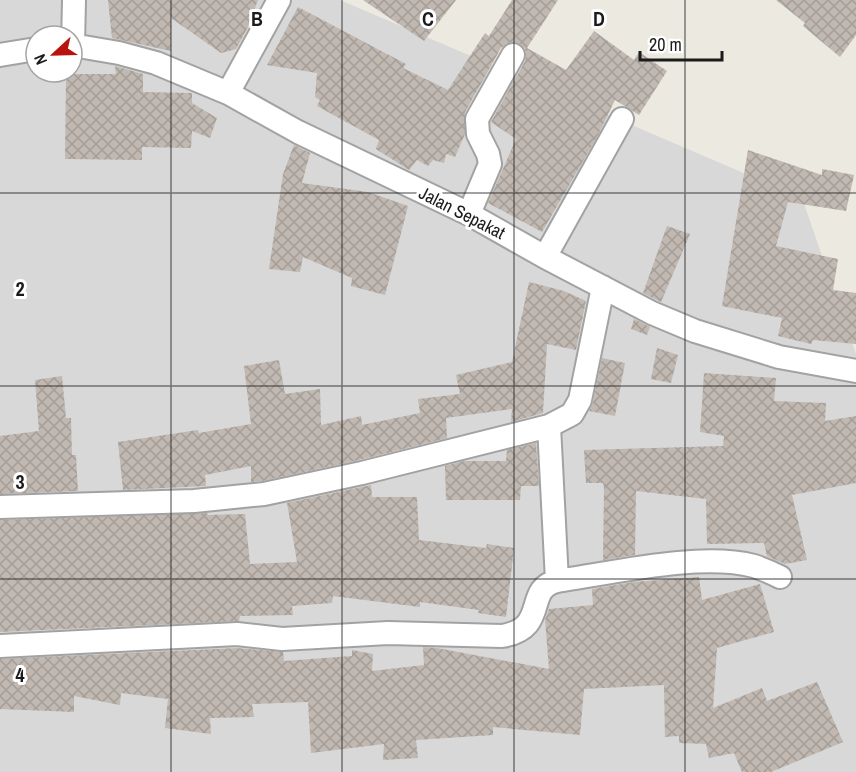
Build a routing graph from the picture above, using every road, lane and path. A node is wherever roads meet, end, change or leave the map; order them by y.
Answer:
1 (74, 0) edge
2 (279, 0) edge
3 (73, 24) edge
4 (84, 47) edge
5 (24, 51) edge
6 (0, 55) edge
7 (513, 55) dead end
8 (228, 93) junction
9 (622, 119) dead end
10 (469, 214) junction
11 (545, 257) junction
12 (603, 287) junction
13 (856, 371) edge
14 (549, 426) junction
15 (0, 507) edge
16 (780, 577) dead end
17 (557, 581) junction
18 (0, 646) edge

1 - 3 street
2 - 8 street
4 - 8 street, Jalan Sepakat
5 - 6 street
7 - 10 street
8 - 10 street, Jalan Sepakat
9 - 11 street
10 - 11 street, Jalan Sepakat
11 - 12 street, Jalan Sepakat
12 - 13 street, Jalan Sepakat
12 - 14 street
14 - 15 street
14 - 17 street
16 - 17 street
17 - 18 street

